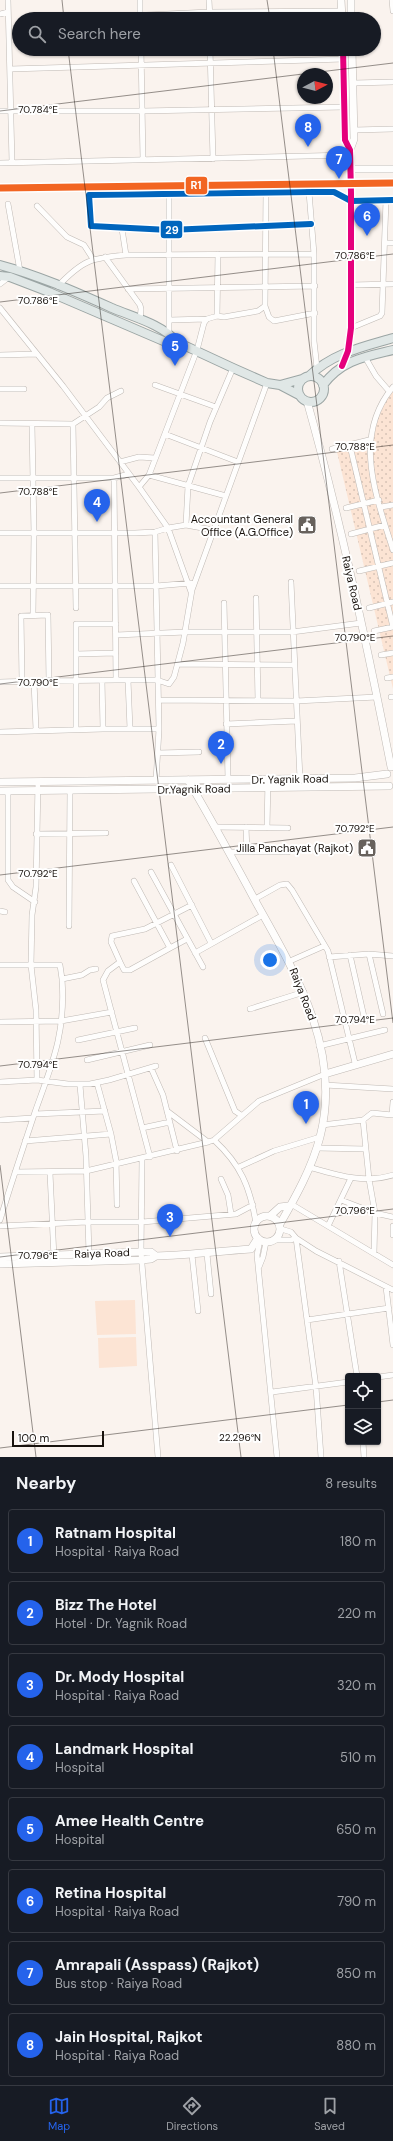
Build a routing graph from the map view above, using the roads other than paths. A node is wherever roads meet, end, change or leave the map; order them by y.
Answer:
1 (8, 0) edge
2 (140, 0) edge
3 (209, 0) edge
4 (341, 0) edge
5 (351, 0) edge
6 (392, 0) edge
7 (342, 11) joint
8 (393, 11) edge
9 (8, 12) junction
10 (140, 12) edge
11 (209, 12) joint
12 (351, 12) edge
13 (0, 14) edge
14 (141, 56) edge
15 (210, 56) edge
16 (344, 56) edge
17 (352, 56) edge
18 (344, 59) junction
19 (210, 62) junction
20 (141, 64) junction
21 (10, 69) junction
22 (393, 82) edge
23 (354, 83) junction
24 (344, 107) junction
25 (211, 110) junction
26 (0, 111) edge
27 (11, 111) junction
28 (142, 111) junction
29 (393, 128) edge
30 (354, 130) junction
31 (350, 152) junction
32 (213, 159) junction
33 (143, 160) junction
34 (0, 162) edge
35 (12, 162) junction
36 (350, 169) junction
37 (393, 169) edge
38 (266, 191) junction
39 (309, 192) junction
40 (168, 194) junction
41 (390, 200) edge
42 (351, 201) junction
43 (8, 204) dead end
44 (37, 206) dead end
45 (311, 224) junction
46 (266, 226) junction
47 (122, 229) junction
48 (169, 230) junction
49 (385, 242) junction
50 (393, 243) edge
51 (218, 254) junction
52 (266, 254) junction
53 (314, 254) junction
54 (126, 255) junction
55 (169, 255) junction
56 (105, 257) junction
57 (93, 259) junction
58 (0, 264) edge
59 (17, 270) junction
60 (0, 276) edge
61 (10, 276) junction
62 (0, 284) edge
63 (384, 284) junction
64 (393, 284) edge
65 (350, 285) junction
66 (58, 286) junction
67 (266, 286) junction
68 (314, 286) junction
69 (218, 288) junction
70 (128, 289) junction
71 (170, 289) junction
72 (265, 306) junction
73 (0, 308) edge
74 (315, 313) junction
75 (217, 316) junction
76 (208, 319) junction
77 (140, 320) junction
78 (170, 320) junction
79 (351, 328) junction
80 (169, 334) junction
81 (393, 338) edge
82 (177, 342) junction
83 (197, 350) junction
84 (348, 350) junction
85 (393, 350) edge
86 (37, 354) junction
87 (0, 355) edge
88 (365, 357) junction
89 (342, 366) junction
90 (233, 368) junction
91 (317, 368) junction
92 (306, 378) junction
93 (267, 383) junction
94 (155, 385) dead end
95 (280, 385) junction
96 (323, 385) junction
97 (393, 386) edge
98 (0, 389) edge
99 (24, 389) dead end
100 (389, 391) junction
101 (121, 392) dead end
102 (180, 394) junction
103 (299, 395) junction
104 (307, 401) junction
105 (216, 407) junction
106 (85, 416) junction
107 (0, 423) edge
108 (73, 424) junction
109 (32, 425) junction
110 (165, 434) junction
111 (369, 440) junction
112 (350, 446) junction
113 (201, 448) junction
114 (332, 450) dead end
115 (155, 458) junction
116 (120, 462) junction
117 (238, 462) junction
118 (129, 474) junction
119 (149, 475) junction
120 (0, 478) edge
121 (74, 478) junction
122 (114, 478) junction
123 (33, 479) junction
124 (188, 486) junction
125 (139, 487) junction
126 (226, 496) junction
127 (379, 500) junction
128 (364, 504) junction
129 (393, 505) edge
130 (381, 507) junction
131 (346, 508) dead end
132 (186, 525) junction
133 (385, 525) junction
134 (168, 528) junction
135 (370, 529) junction
136 (213, 530) junction
137 (155, 532) junction
138 (74, 533) junction
139 (115, 533) junction
140 (0, 534) edge
141 (34, 534) junction
142 (351, 534) dead end
143 (393, 550) edge
144 (393, 563) edge
145 (378, 567) junction
146 (359, 571) dead end
147 (291, 582) dead end
148 (188, 583) junction
149 (194, 583) junction
150 (0, 586) edge
151 (34, 586) junction
152 (76, 586) junction
153 (116, 586) junction
154 (156, 586) junction
155 (191, 592) junction
156 (256, 598) dead end
157 (393, 602) edge
158 (224, 603) dead end
159 (387, 604) junction
160 (76, 608) dead end
161 (369, 608) dead end
162 (33, 614) junction
163 (361, 623) junction
164 (116, 624) junction
165 (393, 627) edge
166 (374, 631) dead end
167 (186, 632) junction
168 (224, 632) junction
169 (292, 632) junction
170 (256, 633) junction
171 (157, 634) junction
172 (116, 635) junction
173 (116, 653) junction
174 (393, 653) edge
175 (76, 654) junction
176 (381, 655) dead end
177 (178, 664) junction
178 (257, 665) junction
179 (294, 665) junction
180 (224, 666) junction
181 (102, 680) junction
182 (116, 680) junction
183 (128, 680) junction
184 (157, 680) junction
185 (34, 681) junction
186 (49, 681) junction
187 (77, 681) junction
188 (0, 682) edge
189 (22, 682) junction
190 (377, 697) junction
191 (159, 700) junction
192 (258, 701) junction
193 (225, 702) junction
194 (296, 702) junction
195 (297, 721) junction
196 (226, 724) junction
197 (103, 729) junction
198 (130, 729) junction
199 (159, 729) junction
200 (36, 730) junction
201 (76, 730) junction
202 (0, 732) edge
203 (199, 752) dead end
204 (158, 753) junction
205 (392, 766) edge
206 (387, 774) junction
207 (300, 778) junction
208 (228, 779) junction
209 (268, 779) junction
210 (188, 780) junction
211 (156, 781) junction
212 (0, 782) edge
213 (38, 782) junction
214 (268, 788) junction
215 (391, 788) edge
216 (193, 789) junction
217 (37, 790) junction
218 (70, 790) junction
219 (4, 791) edge
220 (214, 827) junction
221 (246, 827) junction
222 (266, 828) junction
223 (288, 828) dead end
224 (106, 833) dead end
225 (36, 834) junction
226 (71, 834) junction
227 (229, 852) junction
228 (247, 852) junction
229 (288, 852) dead end
230 (171, 865) dead end
231 (151, 872) dead end
232 (134, 881) dead end
233 (255, 899) junction
234 (34, 902) junction
235 (192, 905) junction
236 (174, 915) junction
237 (263, 915) junction
238 (156, 924) junction
239 (68, 926) dead end
240 (187, 939) junction
241 (211, 943) junction
242 (324, 946) junction
243 (170, 948) junction
244 (195, 953) junction
245 (369, 954) junction
246 (350, 955) junction
247 (393, 956) edge
248 (330, 957) junction
249 (290, 961) junction
250 (120, 962) junction
251 (32, 964) junction
252 (0, 965) edge
253 (203, 967) dead end
254 (96, 969) dead end
255 (62, 979) junction
256 (304, 992) junction
257 (250, 1009) dead end
258 (112, 1012) junction
259 (383, 1014) dead end
260 (35, 1021) junction
261 (61, 1021) junction
262 (365, 1021) dead end
263 (0, 1022) edge
264 (135, 1028) dead end
265 (385, 1030) dead end
266 (118, 1032) junction
267 (205, 1038) dead end
268 (350, 1039) junction
269 (78, 1040) dead end
270 (150, 1046) dead end
271 (319, 1046) junction
272 (123, 1052) junction
273 (393, 1054) edge
274 (87, 1060) dead end
275 (355, 1064) junction
276 (128, 1074) junction
277 (325, 1074) junction
278 (37, 1080) junction
279 (0, 1082) edge
280 (46, 1082) junction
281 (97, 1083) junction
282 (80, 1085) junction
283 (325, 1085) junction
284 (393, 1089) edge
285 (393, 1102) edge
286 (105, 1111) junction
287 (167, 1111) junction
288 (83, 1112) junction
289 (241, 1115) junction
290 (34, 1116) junction
291 (392, 1118) edge
292 (0, 1120) edge
293 (363, 1120) junction
294 (170, 1122) junction
295 (322, 1125) junction
296 (142, 1128) junction
297 (111, 1134) junction
298 (84, 1137) junction
299 (320, 1137) junction
300 (214, 1140) junction
301 (25, 1141) junction
302 (208, 1142) junction
303 (317, 1148) junction
304 (366, 1149) junction
305 (177, 1150) junction
306 (150, 1157) junction
307 (142, 1159) junction
308 (117, 1165) junction
309 (239, 1166) junction
310 (309, 1167) junction
311 (86, 1171) junction
312 (15, 1172) junction
313 (50, 1173) junction
314 (393, 1175) edge
315 (351, 1178) junction
316 (221, 1179) dead end
317 (369, 1179) junction
318 (341, 1200) junction
319 (117, 1205) dead end
320 (253, 1205) junction
321 (289, 1205) junction
322 (375, 1213) junction
323 (231, 1214) junction
324 (270, 1216) junction
325 (393, 1217) edge
326 (0, 1220) edge
327 (87, 1222) junction
328 (142, 1222) junction
329 (256, 1223) junction
330 (52, 1224) junction
331 (0, 1226) edge
332 (280, 1226) junction
333 (328, 1226) junction
334 (393, 1226) edge
335 (393, 1234) edge
336 (296, 1238) junction
337 (260, 1239) junction
338 (274, 1240) junction
339 (141, 1252) junction
340 (374, 1253) junction
341 (89, 1254) junction
342 (207, 1254) junction
343 (192, 1255) junction
344 (0, 1256) edge
345 (156, 1256) junction
346 (54, 1259) junction
347 (141, 1260) junction
348 (339, 1262) junction
349 (0, 1264) edge
350 (393, 1265) edge
351 (386, 1286) junction
352 (393, 1290) edge
353 (210, 1294) dead end
354 (388, 1308) junction
355 (198, 1311) dead end
356 (348, 1314) junction
357 (307, 1320) junction
358 (393, 1345) edge
359 (357, 1373) edge
360 (393, 1375) edge
361 (381, 1377) edge
362 (345, 1382) edge
363 (316, 1387) junction
364 (272, 1392) junction
365 (363, 1445) edge
366 (158, 1457) edge
367 (277, 1457) edge
368 (321, 1457) edge
369 (364, 1457) edge

1 - 9 street
2 - 10 street
3 - 11 street
4 - 7 street
5 - 12 street
6 - 8 street
7 - 11 street
9 - 13 street
9 - 21 street
14 - 20 street
15 - 19 street
16 - 18 street
17 - 23 street
18 - 19 street
18 - 24 street
19 - 20 street
19 - 25 street
20 - 21 street
20 - 28 street
21 - 27 street
22 - 23 street
23 - 30 street
24 - 25 street
24 - 31 street
25 - 28 street
25 - 32 street
26 - 27 street
27 - 28 street
27 - 35 street
28 - 33 street
29 - 30 street
30 - 31 street
31 - 32 street
31 - 36 street
32 - 33 street
33 - 35 street
34 - 35 street
36 - 37 street
36 - 42 street
38 - 39 street
38 - 40 street
38 - 46 street
39 - 42 street
39 - 45 street
40 - 47 street
40 - 48 street
41 - 42 street
41 - 49 street
42 - 65 street
43 - 59 street
44 - 57 street
45 - 46 street
45 - 53 street
46 - 48 street
46 - 52 street
47 - 48 street
47 - 54 street
48 - 55 street
49 - 50 street
49 - 63 street
51 - 52 street
51 - 55 street
51 - 69 street
52 - 53 street
52 - 67 street
53 - 68 street
54 - 55 street
54 - 56 street
55 - 71 street
56 - 57 street
56 - 70 street
57 - 66 street
58 - 59 main road
59 - 66 main road
60 - 61 main road
61 - 62 street
61 - 82 main road
63 - 64 street
63 - 65 street
63 - 79 street
65 - 79 street
66 - 77 main road
67 - 68 street
67 - 69 street
67 - 72 street
68 - 74 street
69 - 71 street
69 - 75 street
70 - 71 street
70 - 77 street
71 - 78 street
72 - 74 street
72 - 75 street
73 - 86 street
74 - 91 street
75 - 76 street
76 - 78 street
76 - 83 street
77 - 80 main road
78 - 80 street
79 - 84 street
80 - 82 main road
81 - 84 main road
82 - 83 main road
83 - 90 main road
83 - 102 street
84 - 89 street
84 - 91 main road
85 - 88 main road
86 - 87 street
86 - 106 street
88 - 89 main road
88 - 100 street
89 - 96 main road
90 - 93 main road
90 - 105 street
91 - 92 main road
92 - 95 main road
92 - 96 main road
92 - 103 main road
93 - 95 main road
93 - 117 street
94 - 102 street
95 - 103 main road
96 - 104 main road
97 - 100 street
98 - 99 street
100 - 111 street
101 - 106 street
102 - 105 street
102 - 110 street
103 - 104 main road
104 - 163 street, Raiya Road
105 - 113 street
106 - 108 street
106 - 116 street
107 - 109 street
108 - 109 street
108 - 121 street
109 - 123 street
110 - 113 street
110 - 115 street
111 - 112 street
111 - 127 street
112 - 114 street
112 - 128 street
113 - 117 street
113 - 124 street
115 - 116 street
115 - 119 street
116 - 118 street
117 - 126 street
118 - 122 street
118 - 125 street
119 - 124 street
119 - 125 street
120 - 123 street
121 - 122 street
121 - 123 street
121 - 138 street
122 - 139 street
123 - 141 street
124 - 126 street
124 - 132 street
125 - 134 street
126 - 136 street
127 - 128 street
127 - 130 street
128 - 131 street
128 - 135 street
129 - 130 street
130 - 133 street
132 - 134 street
132 - 136 street
133 - 135 street
133 - 143 street
134 - 137 street
134 - 148 street
135 - 142 street
135 - 145 street
136 - 149 street
137 - 139 street
137 - 154 street
138 - 139 street
138 - 141 street
138 - 152 street
139 - 153 street
140 - 141 street
141 - 151 street
144 - 145 street
145 - 146 street
145 - 159 street
147 - 169 street
148 - 149 street
148 - 154 street
148 - 155 street
149 - 155 street
150 - 151 street
151 - 152 street
151 - 162 street
152 - 153 street
152 - 160 street
153 - 154 street
153 - 164 street
154 - 171 street
155 - 167 street
156 - 170 street
157 - 159 street
158 - 168 street
159 - 161 street
159 - 165 street
162 - 186 street
162 - 189 street
163 - 169 street
163 - 190 street, Raiya Road
164 - 172 street
164 - 175 street
165 - 166 street
167 - 168 street
167 - 171 street
167 - 177 street
168 - 170 street
168 - 180 street
169 - 170 street
169 - 179 street
170 - 178 street
171 - 172 street
171 - 184 street
172 - 173 street
173 - 175 street
173 - 182 street
174 - 176 street
175 - 187 street
177 - 180 street
177 - 184 street
178 - 179 street
178 - 180 street
178 - 192 street
179 - 194 street
180 - 193 street
181 - 182 street
181 - 187 street
181 - 197 street
182 - 183 street
183 - 184 street
183 - 198 street
184 - 191 street
185 - 186 street
185 - 189 street
185 - 200 street
186 - 187 street
187 - 201 street
188 - 189 street
190 - 194 street
190 - 205 street, Raiya Road
191 - 193 street
191 - 199 street
192 - 193 street
192 - 194 street
193 - 196 street
194 - 195 street
195 - 196 street
195 - 207 street
196 - 208 street
197 - 198 street
197 - 201 street
198 - 199 street
199 - 204 street
200 - 201 street
200 - 202 street
203 - 204 street
204 - 211 street
205 - 206 street
206 - 207 street, Dr. Yagnik Road
206 - 215 street
207 - 209 street, Dr. Yagnik Road
208 - 209 street, Dr. Yagnik Road
208 - 210 street, Dr. Yagnik Road
209 - 214 street
210 - 211 street, Dr. Yagnik Road
210 - 216 street, Raiya Road
211 - 213 street, Dr. Yagnik Road
212 - 213 street, Dr. Yagnik Road
213 - 217 street
214 - 215 street, Dr.Yagnik Road
214 - 216 street, Dr.Yagnik Road
214 - 222 street
216 - 218 street, Dr.Yagnik Road
216 - 220 street, Raiya Road
217 - 218 street, Dr.Yagnik Road
217 - 219 street, Dr.Yagnik Road
217 - 225 street
218 - 226 street
219 - 234 street
220 - 221 street
220 - 227 street, Raiya Road
221 - 222 street
221 - 228 street
222 - 223 street
224 - 226 street
225 - 226 street
225 - 234 street
226 - 239 street
227 - 228 street
227 - 233 street, Raiya Road
228 - 229 street
230 - 235 street
231 - 236 street
232 - 238 street
233 - 237 street, Raiya Road
233 - 242 street
234 - 251 street
235 - 236 street
235 - 241 street
236 - 238 street
236 - 240 street
237 - 241 street
237 - 249 street, Raiya Road
238 - 243 street
238 - 250 street
240 - 243 street
240 - 244 street
241 - 244 street
242 - 248 street
242 - 249 street
243 - 250 street
244 - 253 street
245 - 246 street
245 - 247 street
245 - 259 street
246 - 248 street
246 - 262 street
248 - 268 street
249 - 256 street, Raiya Road
250 - 258 street
251 - 252 street
251 - 255 street
251 - 260 street
254 - 255 street
255 - 261 street
256 - 257 street
256 - 271 street, Raiya Road
258 - 261 street
258 - 266 street
260 - 261 street
260 - 263 street
260 - 278 street
261 - 280 street
264 - 266 street
265 - 268 street
266 - 269 street
266 - 272 street
267 - 289 street
268 - 271 street
268 - 275 street
270 - 272 street
271 - 277 street, Raiya Road
272 - 274 street
272 - 276 street
273 - 275 street
275 - 277 street
276 - 281 street
276 - 287 street
276 - 296 street
277 - 283 street, Raiya Road
277 - 289 street
278 - 279 street
278 - 280 street
280 - 282 street
280 - 290 street
281 - 282 street
281 - 286 street
282 - 288 street
283 - 284 street
283 - 295 street, Raiya Road
285 - 291 street
286 - 288 street
286 - 297 street
287 - 294 street
287 - 302 street
288 - 290 street
288 - 298 street
289 - 300 street
290 - 292 street
290 - 301 street
291 - 293 street
293 - 295 street
293 - 304 street
294 - 296 street
294 - 305 street
295 - 299 street, Raiya Road
296 - 306 street
297 - 298 street
297 - 308 street
298 - 301 street
298 - 311 street
299 - 303 street, Raiya Road
299 - 309 street
300 - 302 street
300 - 309 street
301 - 312 street
302 - 305 street
303 - 304 street
303 - 310 street, Raiya Road
304 - 317 street
305 - 306 street
306 - 307 street
307 - 308 street
307 - 328 street
308 - 311 street
308 - 319 street
309 - 320 street
310 - 315 street
310 - 321 street, Raiya Road
311 - 313 street
311 - 327 street
312 - 313 street
312 - 326 street
313 - 330 street
314 - 317 street
315 - 317 street
315 - 318 street
316 - 323 street
317 - 322 street
318 - 322 street
318 - 333 street
320 - 323 street
320 - 329 street
321 - 324 street
321 - 332 street, Raiya Road
321 - 333 street
322 - 325 street
322 - 340 street
323 - 328 street
324 - 329 street
324 - 332 street
327 - 328 street
327 - 330 street
327 - 341 street
328 - 339 street
329 - 337 street
330 - 331 street
330 - 346 street
332 - 336 street
332 - 338 street
333 - 340 street
334 - 335 street
336 - 338 street
336 - 348 street
336 - 357 street
337 - 338 street
337 - 342 street, Raiya Road
337 - 364 street
339 - 341 street, Raiya Road
339 - 345 street, Raiya Road
339 - 347 street
340 - 350 street
341 - 346 street, Raiya Road
342 - 343 street, Raiya Road
342 - 353 street
343 - 345 street, Raiya Road
343 - 355 street
344 - 346 street, Raiya Road
345 - 347 street, Raiya Road
346 - 347 street, Raiya Road
346 - 349 street, Raiya Road
347 - 366 street
348 - 351 street
348 - 356 street
351 - 352 street
351 - 354 street
354 - 356 street
354 - 358 street
356 - 357 street
356 - 359 street
357 - 363 street
360 - 361 street
362 - 363 street
363 - 364 street
363 - 368 street
364 - 367 street
365 - 369 street

